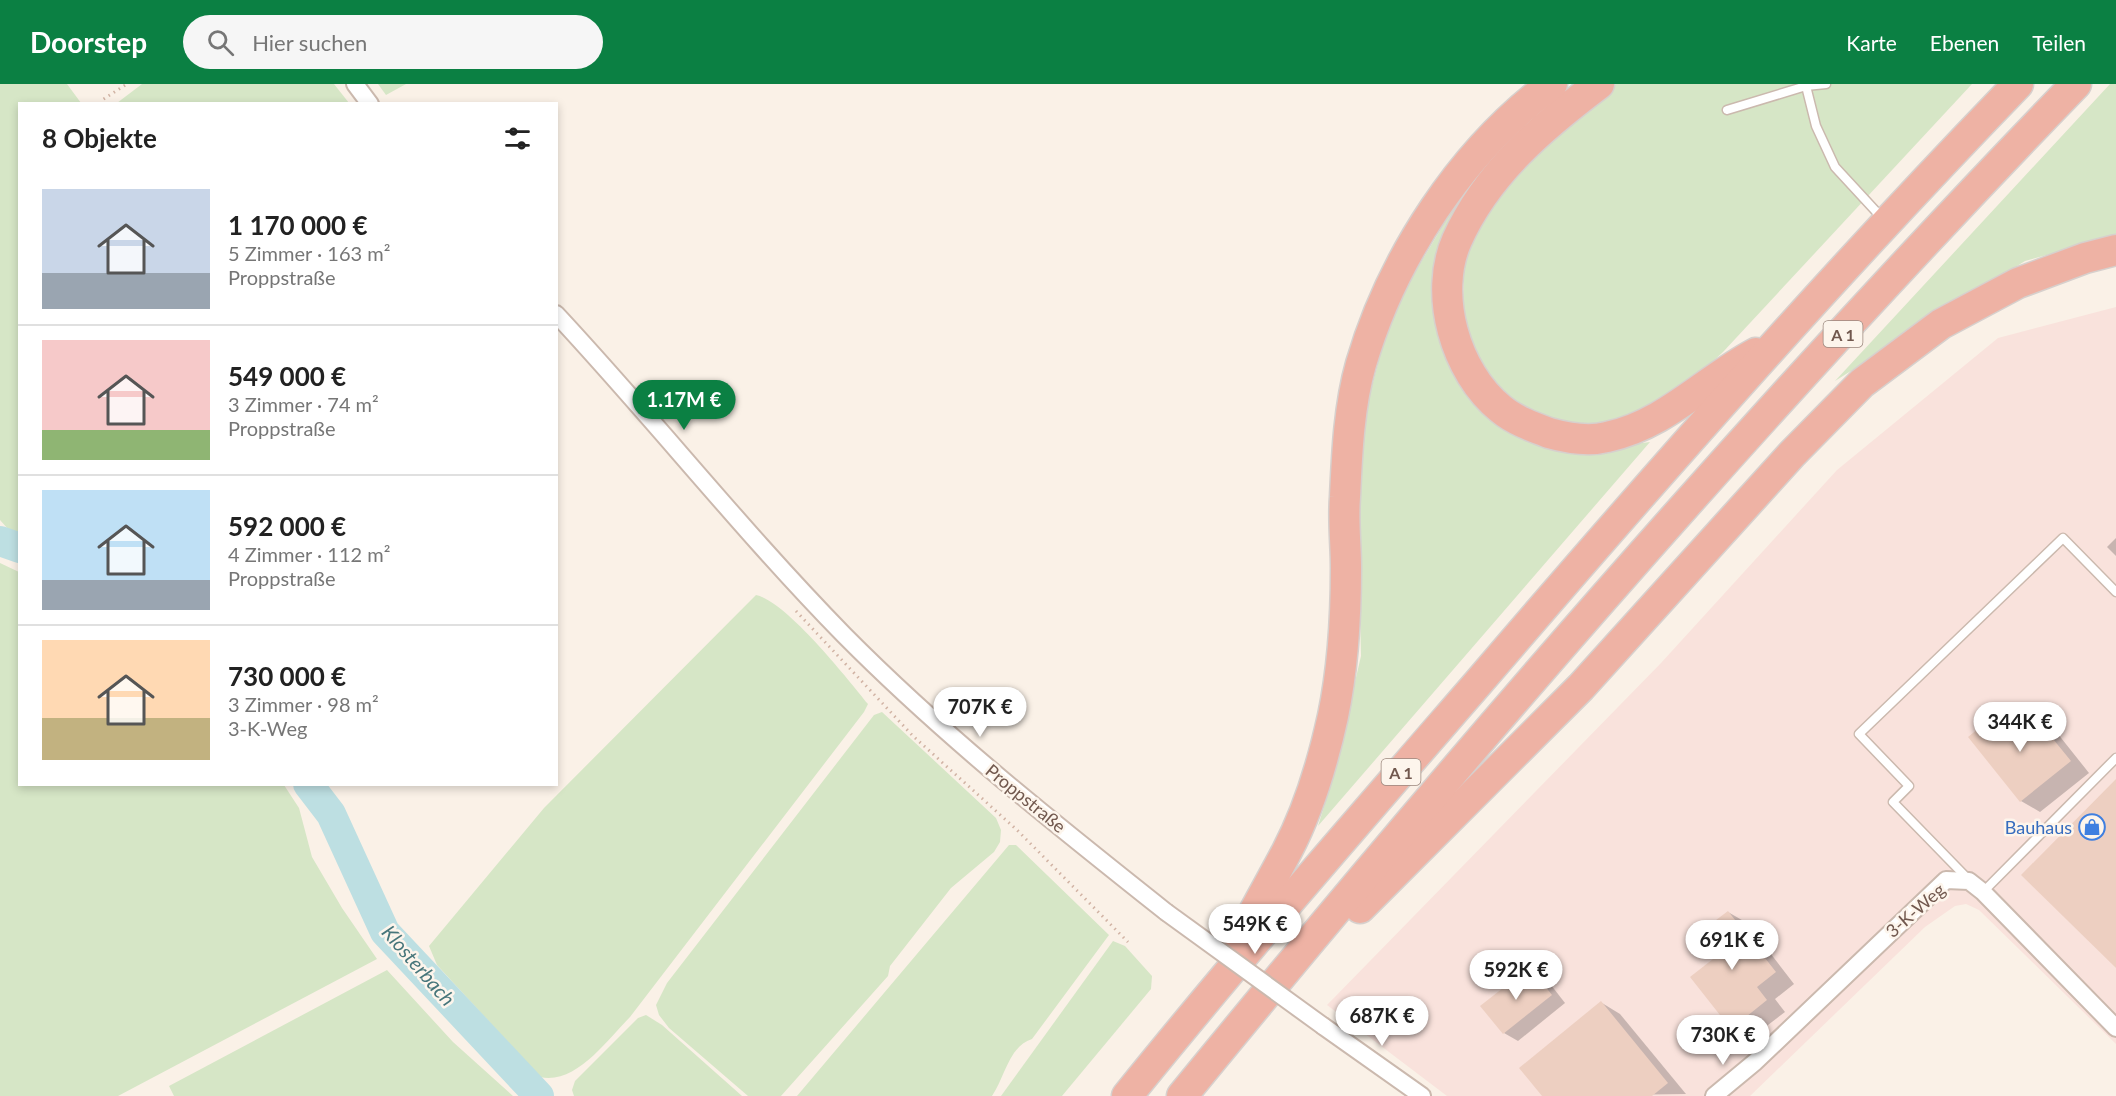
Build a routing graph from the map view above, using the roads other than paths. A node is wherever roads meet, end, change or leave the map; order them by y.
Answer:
1 (355, 84) edge
2 (1552, 84) edge
3 (1599, 84) edge
4 (1826, 84) edge
5 (2018, 84) edge
6 (2076, 84) edge
7 (1806, 86) junction
8 (368, 102) edge
9 (1727, 110) dead end
10 (1887, 223) junction
11 (2116, 250) edge
12 (558, 316) edge
13 (1776, 342) junction
14 (2116, 592) edge
15 (2116, 758) edge
16 (1969, 881) junction
17 (1983, 892) junction
18 (1282, 974) junction
19 (1220, 981) junction
20 (2116, 1028) edge
21 (1127, 1096) edge
22 (1182, 1096) edge
23 (1422, 1096) edge
24 (1714, 1096) edge

1 - 8 street
2 - 19 highway
3 - 13 highway
4 - 7 lane
5 - 10 highway, A 1
6 - 18 highway, A 1
7 - 9 lane
7 - 10 lane
10 - 13 highway, A 1
11 - 18 highway
12 - 23 street, Proppstraße, bridge
13 - 19 highway, A 1
14 - 16 lane
15 - 17 lane
16 - 17 street, 3-K-Weg
16 - 24 street, 3-K-Weg
17 - 20 street, 3-K-Weg
18 - 22 highway, A 1
19 - 21 highway, A 1

